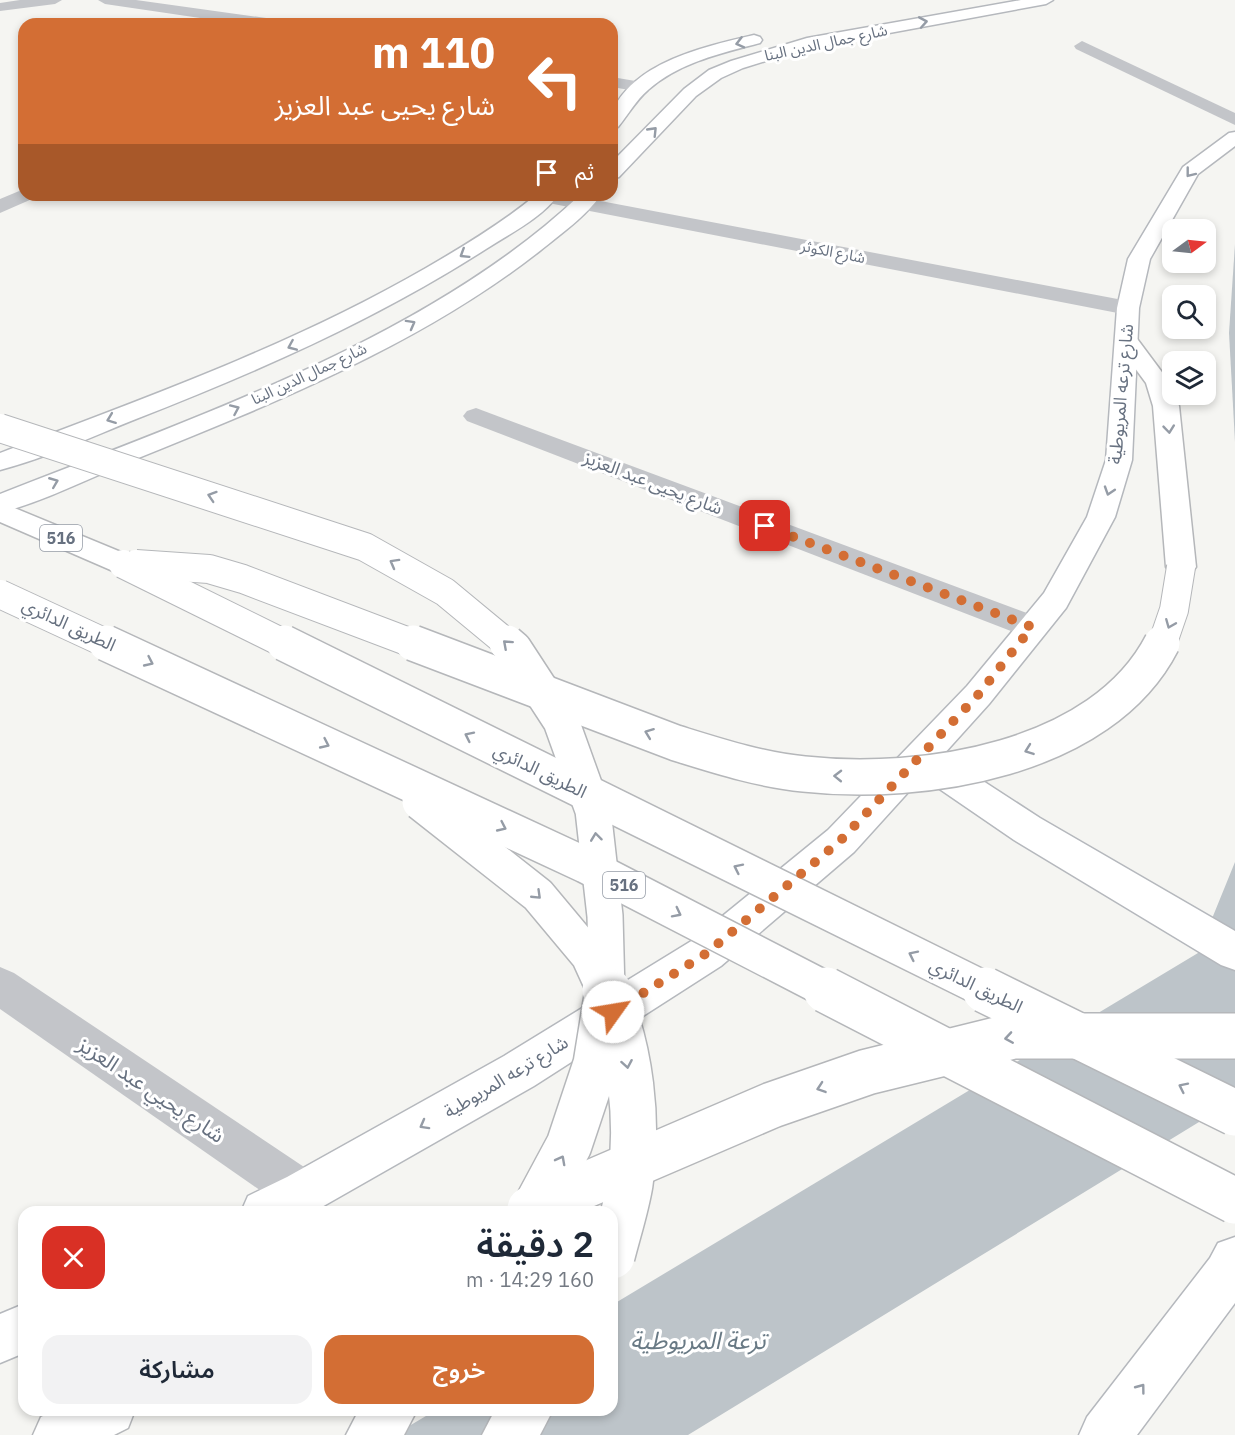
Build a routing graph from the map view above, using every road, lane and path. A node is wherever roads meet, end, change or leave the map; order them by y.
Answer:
1 (55, 0) edge
2 (105, 0) edge
3 (962, 0) edge
4 (1046, 0) edge
5 (0, 7) edge
6 (231, 18) edge
7 (1082, 46) dead end
8 (618, 83) edge
9 (641, 87) junction
10 (618, 116) edge
11 (1235, 120) edge
12 (1235, 136) edge
13 (618, 167) edge
14 (18, 198) edge
15 (538, 201) edge
16 (585, 201) edge
17 (590, 201) edge
18 (0, 207) edge
19 (502, 230) junction
20 (538, 243) junction
21 (1127, 325) junction
22 (476, 416) dead end
23 (0, 428) edge
24 (0, 462) edge
25 (0, 504) edge
26 (0, 512) edge
27 (123, 564) junction
28 (0, 594) edge
29 (1032, 627) junction
30 (918, 756) junction
31 (376, 768) junction
32 (1235, 952) edge
33 (0, 986) edge
34 (1235, 1036) edge
35 (1235, 1113) edge
36 (303, 1193) junction
37 (1235, 1201) edge
38 (276, 1206) edge
39 (536, 1206) edge
40 (538, 1206) edge
41 (618, 1232) edge
42 (1235, 1260) edge
43 (18, 1331) edge
44 (0, 1339) edge
45 (98, 1416) edge
46 (387, 1416) edge
47 (523, 1416) edge
48 (59, 1435) edge
49 (372, 1435) edge
50 (508, 1435) edge
51 (1105, 1435) edge

1 - 5 street
2 - 6 street
3 -> 9 main road, شارع جمال الدين البنا
13 -> 4 main road, شارع جمال الدين البنا
7 - 11 street
8 - 9 street
9 - 10 main road, شارع جمال الدين البنا
12 -> 21 main road, شارع ترعه المريوطية
14 - 18 street
15 - 19 main road, شارع جمال الدين البنا
16 - 20 main road, شارع جمال الدين البنا
17 - 21 street, شارع الكوثر
19 - 20 main road
19 -> 24 main road, شارع جمال الدين البنا
25 -> 20 main road, شارع جمال الدين البنا
21 -> 27 main road, bridge
21 -> 29 main road, شارع ترعه المريوطية
22 - 29 street, شارع يحيى عبد العزيز
39 -> 23 main road, bridge
26 - 27 main road, الطريق الدائري / 516
35 -> 27 main road, الطريق الدائري / 516, bridge
28 -> 31 main road, الطريق الدائري / 516, bridge
29 - 30 main road, شارع ترعه المريوطية
30 - 32 main road
30 -> 36 main road, شارع ترعه المريوطية
31 -> 37 main road, الطريق الدائري / 516, bridge
31 -> 41 main road, bridge
33 - 36 street, شارع يحيي عبد العزيز
34 -> 40 main road, الطريق الدائري, bridge
36 - 38 main road, شارع ترعه المريوطية
51 -> 42 main road
43 - 44 main road
45 - 48 main road
46 - 49 main road
47 - 50 main road

